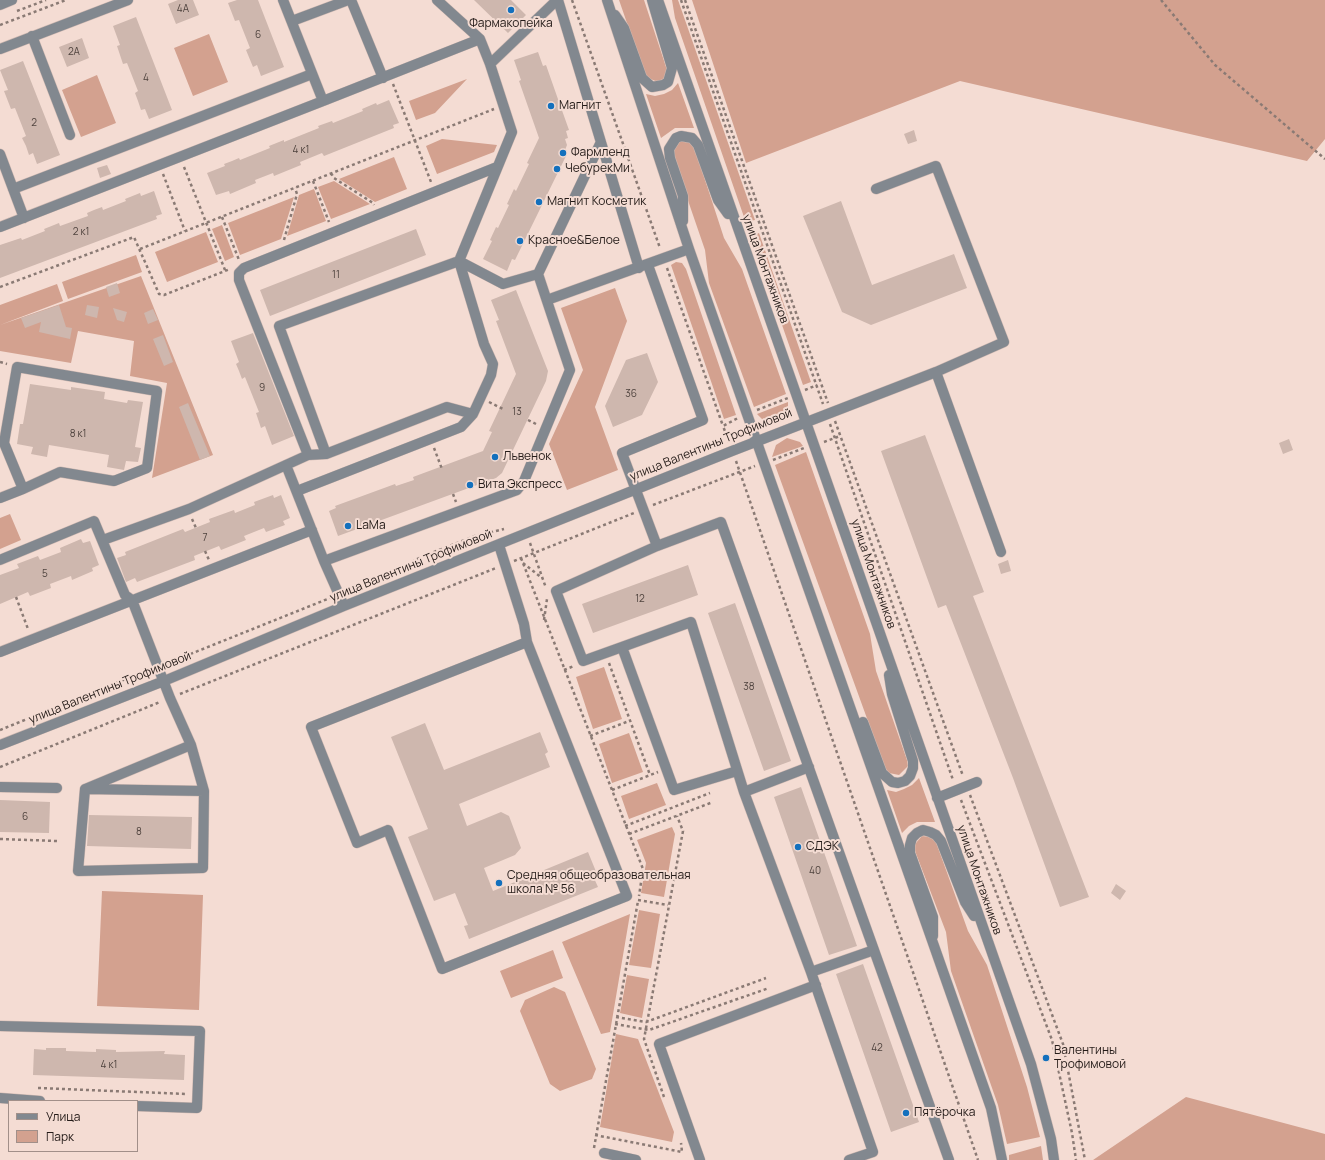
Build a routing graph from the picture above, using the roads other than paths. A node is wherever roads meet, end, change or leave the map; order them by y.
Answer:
1 (12, 0) edge
2 (128, 0) edge
3 (283, 0) edge
4 (348, 0) edge
5 (351, 0) edge
6 (438, 0) edge
7 (557, 0) edge
8 (652, 0) edge
9 (658, 0) edge
10 (607, 1) edge
11 (0, 5) edge
12 (292, 21) junction
13 (32, 36) junction
14 (480, 40) junction
15 (0, 49) edge
16 (490, 64) junction
17 (312, 74) junction
18 (386, 76) junction
19 (323, 101) junction
20 (70, 136) dead end
21 (600, 144) junction
22 (0, 154) edge
23 (497, 168) junction
24 (13, 189) junction
25 (876, 189) dead end
26 (24, 218) junction
27 (735, 224) junction
28 (0, 228) edge
29 (683, 231) junction
30 (689, 249) junction
31 (459, 261) junction
32 (643, 266) junction
33 (538, 274) junction
34 (547, 300) junction
35 (936, 372) junction
36 (472, 414) junction
37 (806, 422) junction
38 (756, 441) junction
39 (326, 454) junction
40 (308, 455) junction
41 (286, 465) junction
42 (23, 489) junction
43 (635, 489) junction
44 (297, 491) junction
45 (0, 498) edge
46 (312, 530) junction
47 (103, 540) junction
48 (499, 545) junction
49 (658, 546) junction
50 (1001, 552) dead end
51 (0, 560) edge
52 (324, 562) junction
53 (132, 600) junction
54 (344, 606) junction
55 (527, 642) junction
56 (622, 647) junction
57 (0, 652) edge
58 (886, 652) junction
59 (164, 681) junction
60 (847, 697) junction
61 (0, 745) edge
62 (191, 745) junction
63 (808, 767) junction
64 (737, 770) junction
65 (977, 782) dead end
66 (0, 787) edge
67 (57, 788) dead end
68 (85, 789) junction
69 (204, 791) junction
70 (744, 792) junction
71 (937, 798) junction
72 (983, 929) junction
73 (933, 946) junction
74 (874, 950) junction
75 (811, 972) junction
76 (816, 985) junction
77 (0, 1026) edge
78 (0, 1098) edge
79 (27, 1100) edge
80 (138, 1106) edge
81 (604, 1153) dead end
82 (636, 1160) edge
83 (700, 1160) edge
84 (850, 1160) edge
85 (949, 1160) edge
86 (1002, 1160) edge
87 (1054, 1160) edge

1 - 11 street
2 - 13 street
3 - 12 street
4 - 12 street
5 - 18 street
6 - 14 street
7 - 16 street
7 - 21 street
8 - 10 street
9 - 27 street, улица Монтажников
10 - 29 street
12 - 17 street
13 - 15 street
13 - 20 street
14 - 16 street
14 - 18 street
16 - 23 street
17 - 19 street
17 - 24 street
18 - 19 street
19 - 26 street
21 - 32 street
21 - 33 street
22 - 24 street
23 - 31 street
23 - 40 street
24 - 26 street
25 - 35 street, улица Валентины Трофимовой
26 - 28 street
27 - 29 street
27 - 37 street, улица Монтажников
29 - 30 street
30 - 32 street
30 - 38 street
31 - 33 street
31 - 36 street
31 - 39 street
32 - 34 street
32 - 43 street
33 - 34 street
34 - 52 street
35 - 37 street, улица Валентины Трофимовой
35 - 50 street
36 - 39 street
36 - 44 street
37 - 38 street, улица Валентины Трофимовой
37 - 58 street, улица Монтажников
38 - 43 street, улица Валентины Трофимовой
38 - 60 street
39 - 40 street
40 - 41 street
41 - 44 street
41 - 47 street
42 - 42 street
42 - 45 street
43 - 48 street, улица Валентины Трофимовой
43 - 49 street
44 - 46 street
46 - 52 street
46 - 53 street
47 - 51 street
47 - 53 street
48 - 54 street, улица Валентины Трофимовой
48 - 55 street
49 - 56 street
49 - 63 street
52 - 54 street
53 - 57 street
53 - 59 street
54 - 59 street, улица Валентины Трофимовой
55 - 55 street
56 - 64 street
56 - 64 street
58 - 60 street
58 - 71 street, улица Монтажников
59 - 61 street, улица Валентины Трофимовой
59 - 62 street
60 - 73 street
62 - 68 street
62 - 69 street
63 - 70 street
63 - 74 street
64 - 70 street
65 - 71 street
66 - 67 street
68 - 69 street
68 - 69 street
70 - 75 street
71 - 72 street, улица Монтажников
72 - 73 street
72 - 87 street, улица Монтажников
73 - 86 street
74 - 75 street
74 - 85 street
75 - 76 street
76 - 83 street
76 - 84 street
77 - 80 street
78 - 79 street
81 - 82 street

